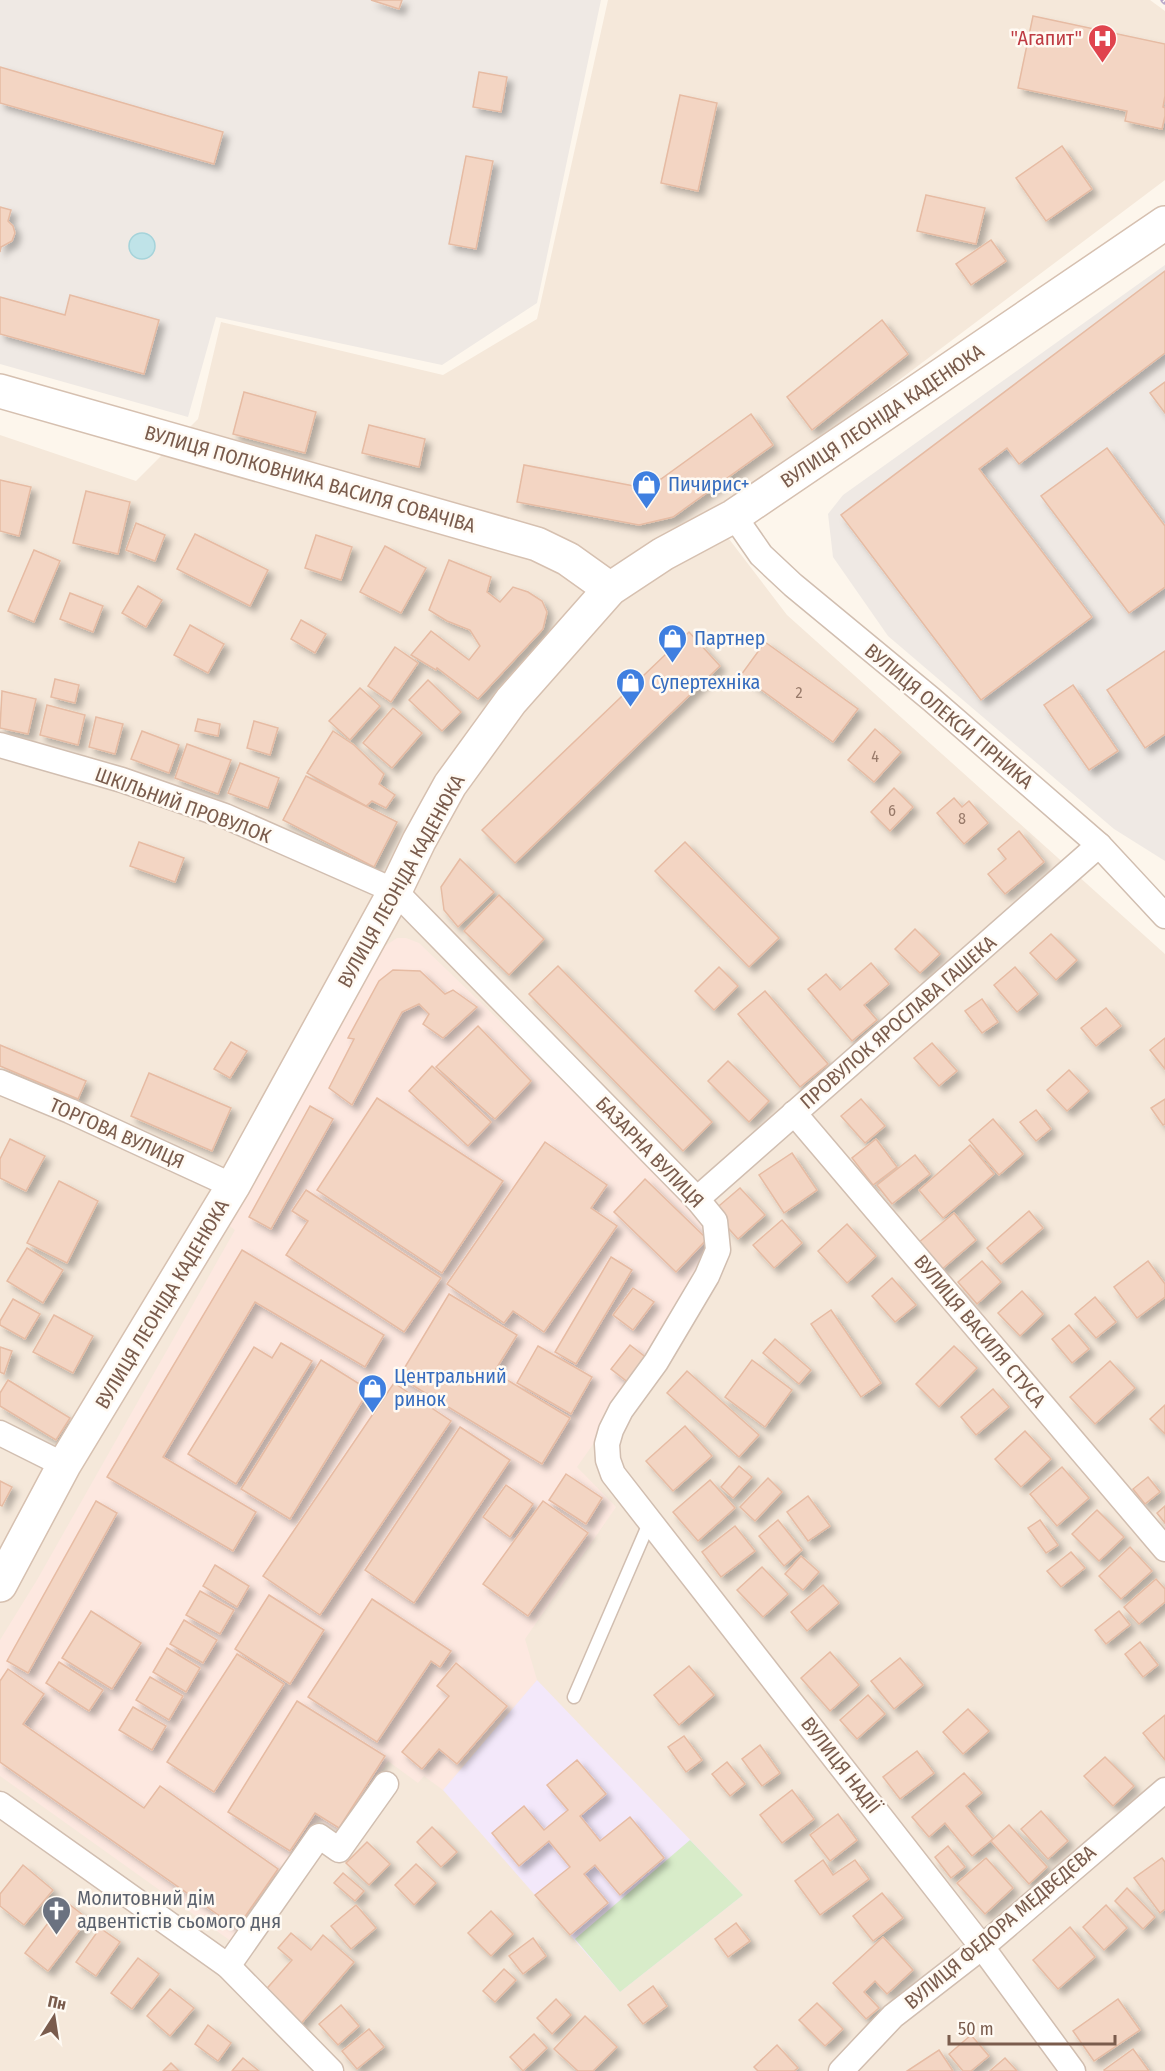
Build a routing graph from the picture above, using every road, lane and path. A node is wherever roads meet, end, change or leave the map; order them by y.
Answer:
1 (1165, 223) edge
2 (0, 391) edge
3 (734, 516) junction
4 (610, 589) junction
5 (0, 745) edge
6 (1099, 845) junction
7 (394, 891) junction
8 (1165, 916) edge
9 (0, 1082) edge
10 (794, 1113) junction
11 (233, 1185) junction
12 (697, 1198) junction
13 (0, 1433) edge
14 (608, 1460) joint
15 (64, 1465) junction
16 (650, 1521) junction
17 (1165, 1549) edge
18 (0, 1585) edge
19 (574, 1697) dead end
20 (386, 1784) dead end
21 (1165, 1790) edge
22 (0, 1804) edge
23 (982, 1947) junction
24 (228, 1966) junction
25 (332, 2071) edge
26 (841, 2071) edge
27 (1073, 2071) edge

1 - 3 street, ВУЛИЦЯ ЛЕОНІДА КАДЕНЮКА
2 - 4 street, ВУЛИЦЯ ПОЛКОВНИКА ВАСИЛЯ СОВАЧІВА
3 - 4 street, ВУЛИЦЯ ЛЕОНІДА КАДЕНЮКА
3 - 6 street, ВУЛИЦЯ ОЛЕКСИ ГІРНИКА
4 - 7 street, ВУЛИЦЯ ЛЕОНІДА КАДЕНЮКА
5 - 7 street, ШКІЛЬНИЙ ПРОВУЛОК
6 - 8 street, ВУЛИЦЯ ОЛЕКСИ ГІРНИКА
6 - 10 street, ПРОВУЛОК ЯРОСЛАВА ГАШЕКА
7 - 11 street, ВУЛИЦЯ ЛЕОНІДА КАДЕНЮКА
7 - 12 street, БАЗАРНА ВУЛИЦЯ
9 - 11 street, ТОРГОВА ВУЛИЦЯ
10 - 12 street, ПРОВУЛОК ЯРОСЛАВА ГАШЕКА
10 - 17 street, ВУЛИЦЯ ВАСИЛЯ СТУСА
11 - 15 street, ВУЛИЦЯ ЛЕОНІДА КАДЕНЮКА
12 - 14 street, БАЗАРНА ВУЛИЦЯ
13 - 15 street
14 - 16 street, ВУЛИЦЯ НАДІЇ
15 - 18 street, ВУЛИЦЯ ЛЕОНІДА КАДЕНЮКА
16 - 19 lane
16 - 23 street, ВУЛИЦЯ НАДІЇ
20 - 24 street
21 - 23 street, ВУЛИЦЯ ФЕДОРА МЕДВЄДЄВА
22 - 24 street
23 - 26 street, ВУЛИЦЯ ФЕДОРА МЕДВЄДЄВА
23 - 27 street, ВУЛИЦЯ НАДІЇ
24 - 25 street

